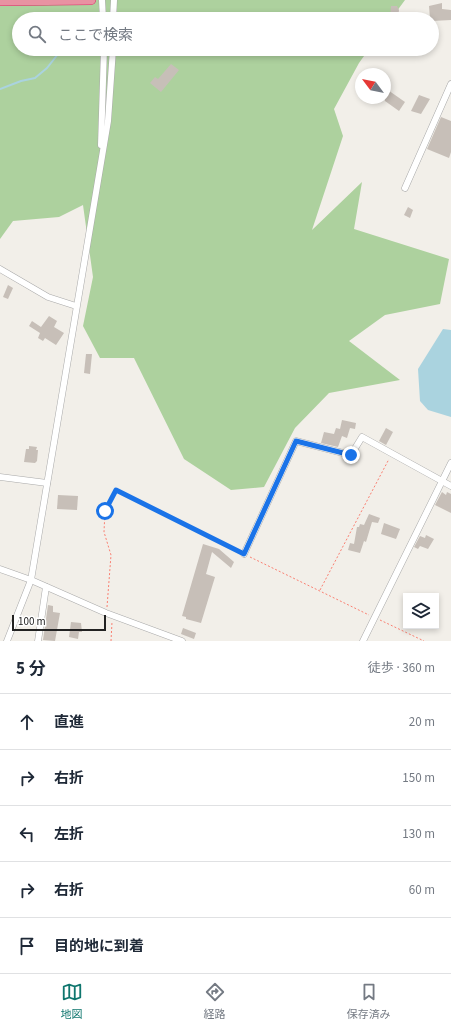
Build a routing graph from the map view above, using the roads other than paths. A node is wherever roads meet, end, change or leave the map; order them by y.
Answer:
1 (91, 0) edge
2 (102, 0) edge
3 (114, 0) edge
4 (0, 1) edge
5 (103, 12) edge
6 (113, 12) edge
7 (104, 56) edge
8 (113, 56) edge
9 (451, 84) edge
10 (450, 92) edge
11 (100, 173) junction
12 (405, 188) dead end
13 (0, 269) edge
14 (76, 306) junction
15 (451, 463) edge
16 (0, 477) edge
17 (442, 482) junction
18 (47, 483) junction
19 (451, 486) edge
20 (244, 554) road end
21 (0, 569) edge
22 (31, 580) junction
23 (46, 587) junction
24 (7, 641) edge
25 (38, 641) edge
26 (182, 641) edge
27 (363, 641) edge

1 - 4 highway
2 - 5 street
3 - 6 street
7 - 11 street
8 - 11 street
9 - 10 street
10 - 12 street
11 - 14 street
13 - 14 street
14 - 18 street
15 - 17 street
16 - 18 street
17 - 19 street
17 - 20 street
17 - 27 street
18 - 22 street
21 - 22 street
22 - 23 street
22 - 24 street
23 - 25 street
23 - 26 street

